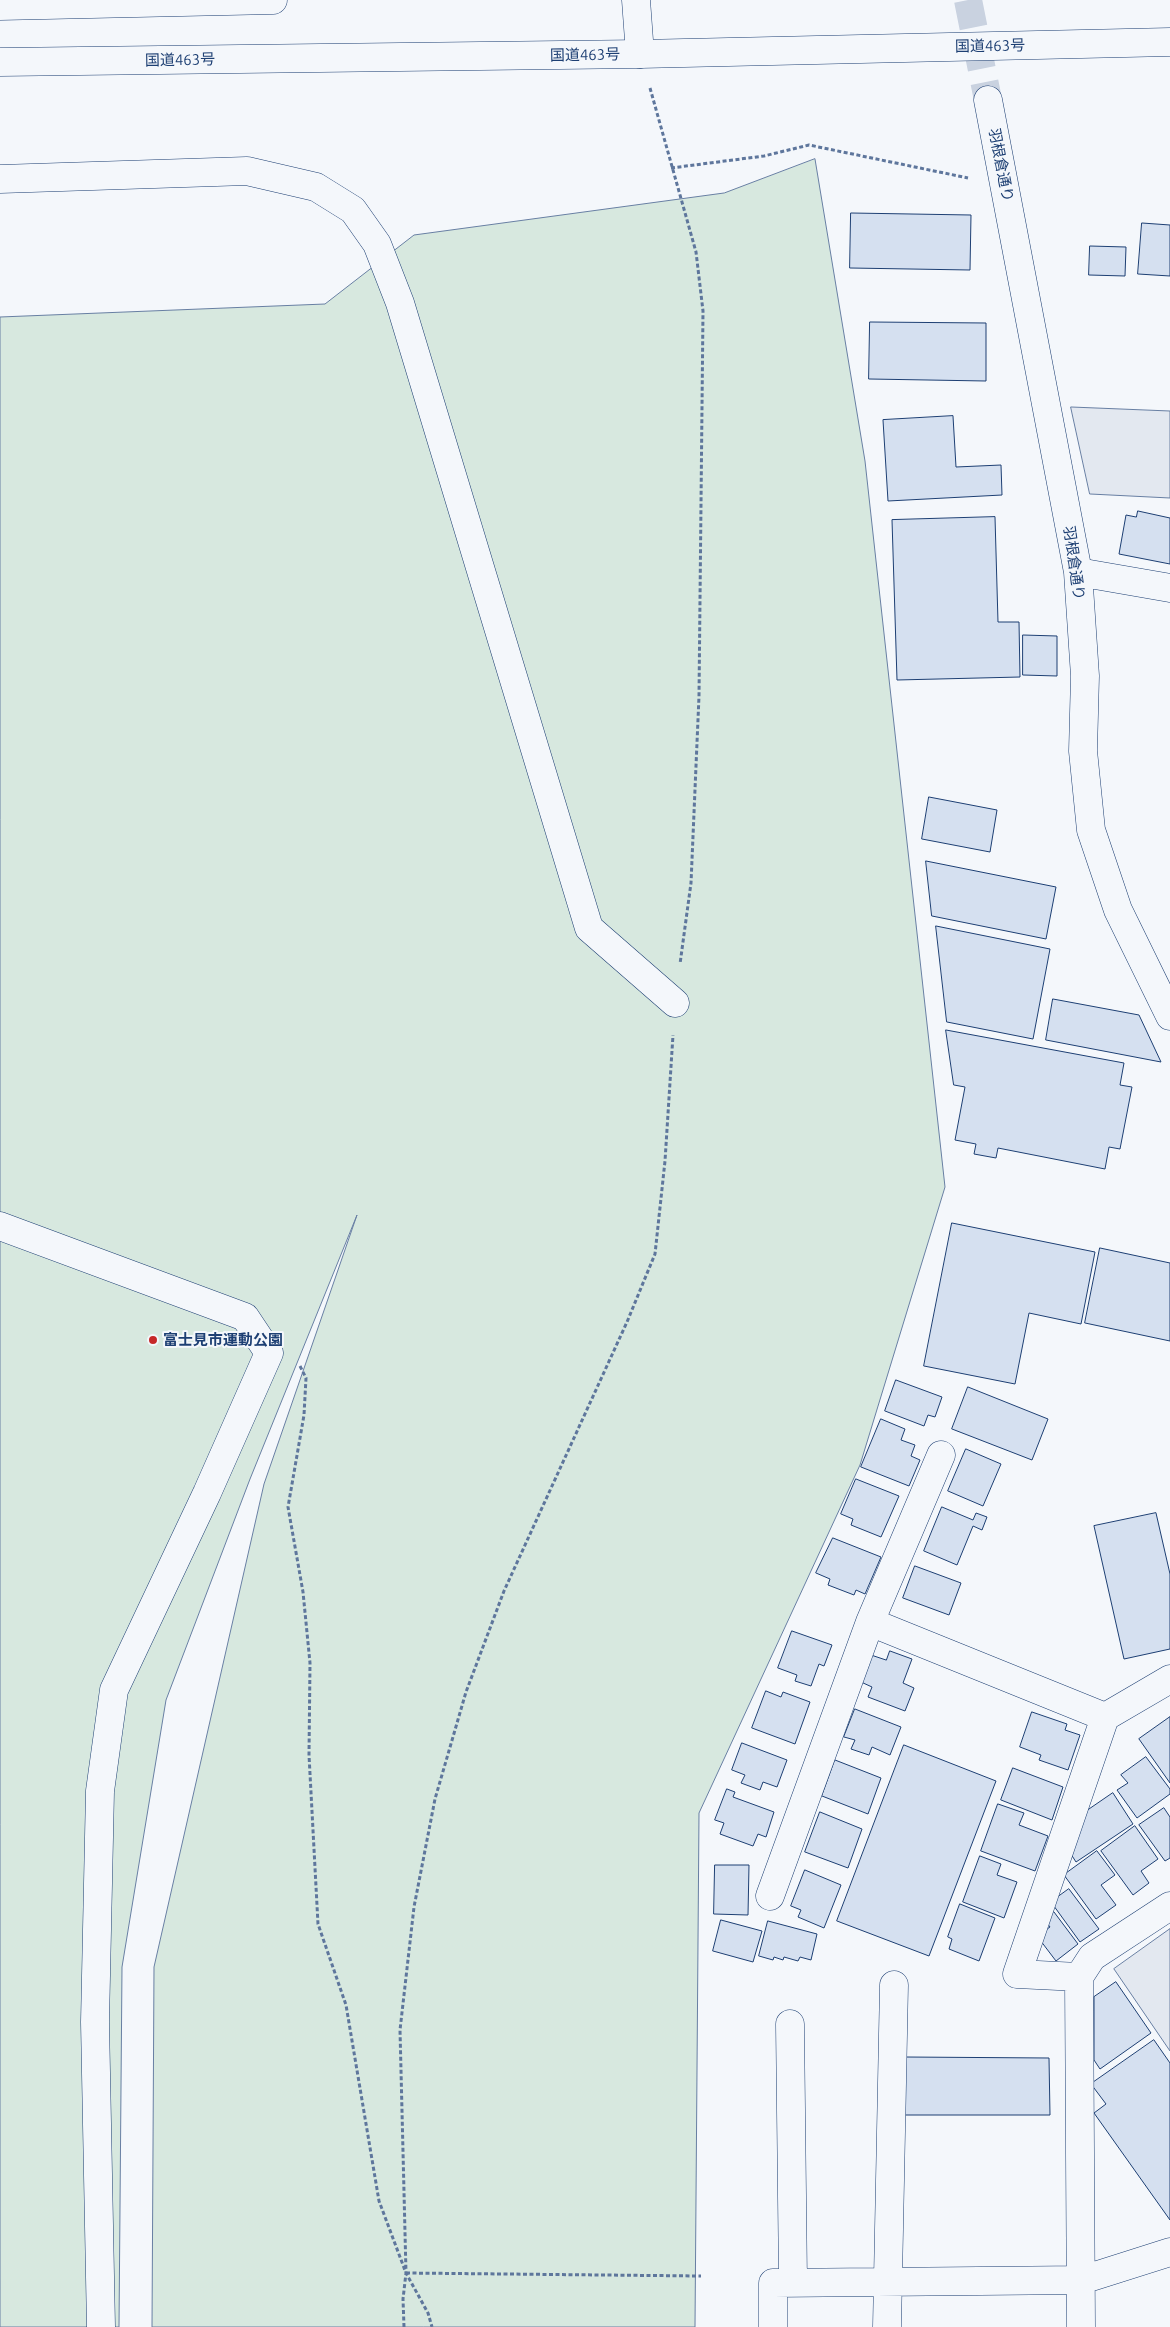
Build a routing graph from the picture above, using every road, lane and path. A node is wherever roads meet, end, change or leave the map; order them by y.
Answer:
1 (273, 0) edge
2 (636, 0) edge
3 (0, 6) edge
4 (1170, 42) edge
5 (640, 54) junction
6 (0, 62) edge
7 (988, 100) tunnel mouth
8 (671, 168) junction
9 (972, 179) dead end
10 (0, 180) edge
11 (1078, 572) junction
12 (1170, 588) edge
13 (675, 1003) junction
14 (1170, 1016) edge
15 (0, 1226) edge
16 (298, 1362) dead end
17 (941, 1456) dead end
18 (870, 1622) junction
19 (1170, 1679) edge
20 (1105, 1717) junction
21 (770, 1896) dead end
22 (1170, 1906) edge
23 (1079, 1977) junction
24 (894, 1985) dead end
25 (790, 2024) dead end
26 (1170, 2252) edge
27 (406, 2273) junction
28 (701, 2276) dead end
29 (1082, 2280) junction
30 (793, 2282) junction
31 (888, 2282) junction
32 (101, 2327) edge
33 (404, 2327) edge
34 (432, 2327) edge
35 (773, 2327) edge
36 (887, 2327) edge
37 (1081, 2327) edge

1 - 3 main road
2 - 5 main road
4 - 5 main road, 国道463号
5 - 6 main road, 国道463号
5 - 8 path
7 - 11 main road, 羽根倉通り
8 - 9 path
8 - 13 path
10 - 13 main road
11 - 12 main road
11 - 14 main road, 羽根倉通り
13 - 27 path
15 - 32 main road
16 - 27 path
17 - 18 main road
18 - 20 main road
18 - 21 main road
19 - 20 main road
20 - 23 main road
22 - 23 main road
23 - 29 main road
24 - 31 main road
25 - 30 main road
26 - 29 main road
27 - 28 path
27 - 33 path
27 - 34 path
29 - 31 main road
29 - 37 main road
30 - 31 main road
30 - 35 main road
31 - 36 main road

